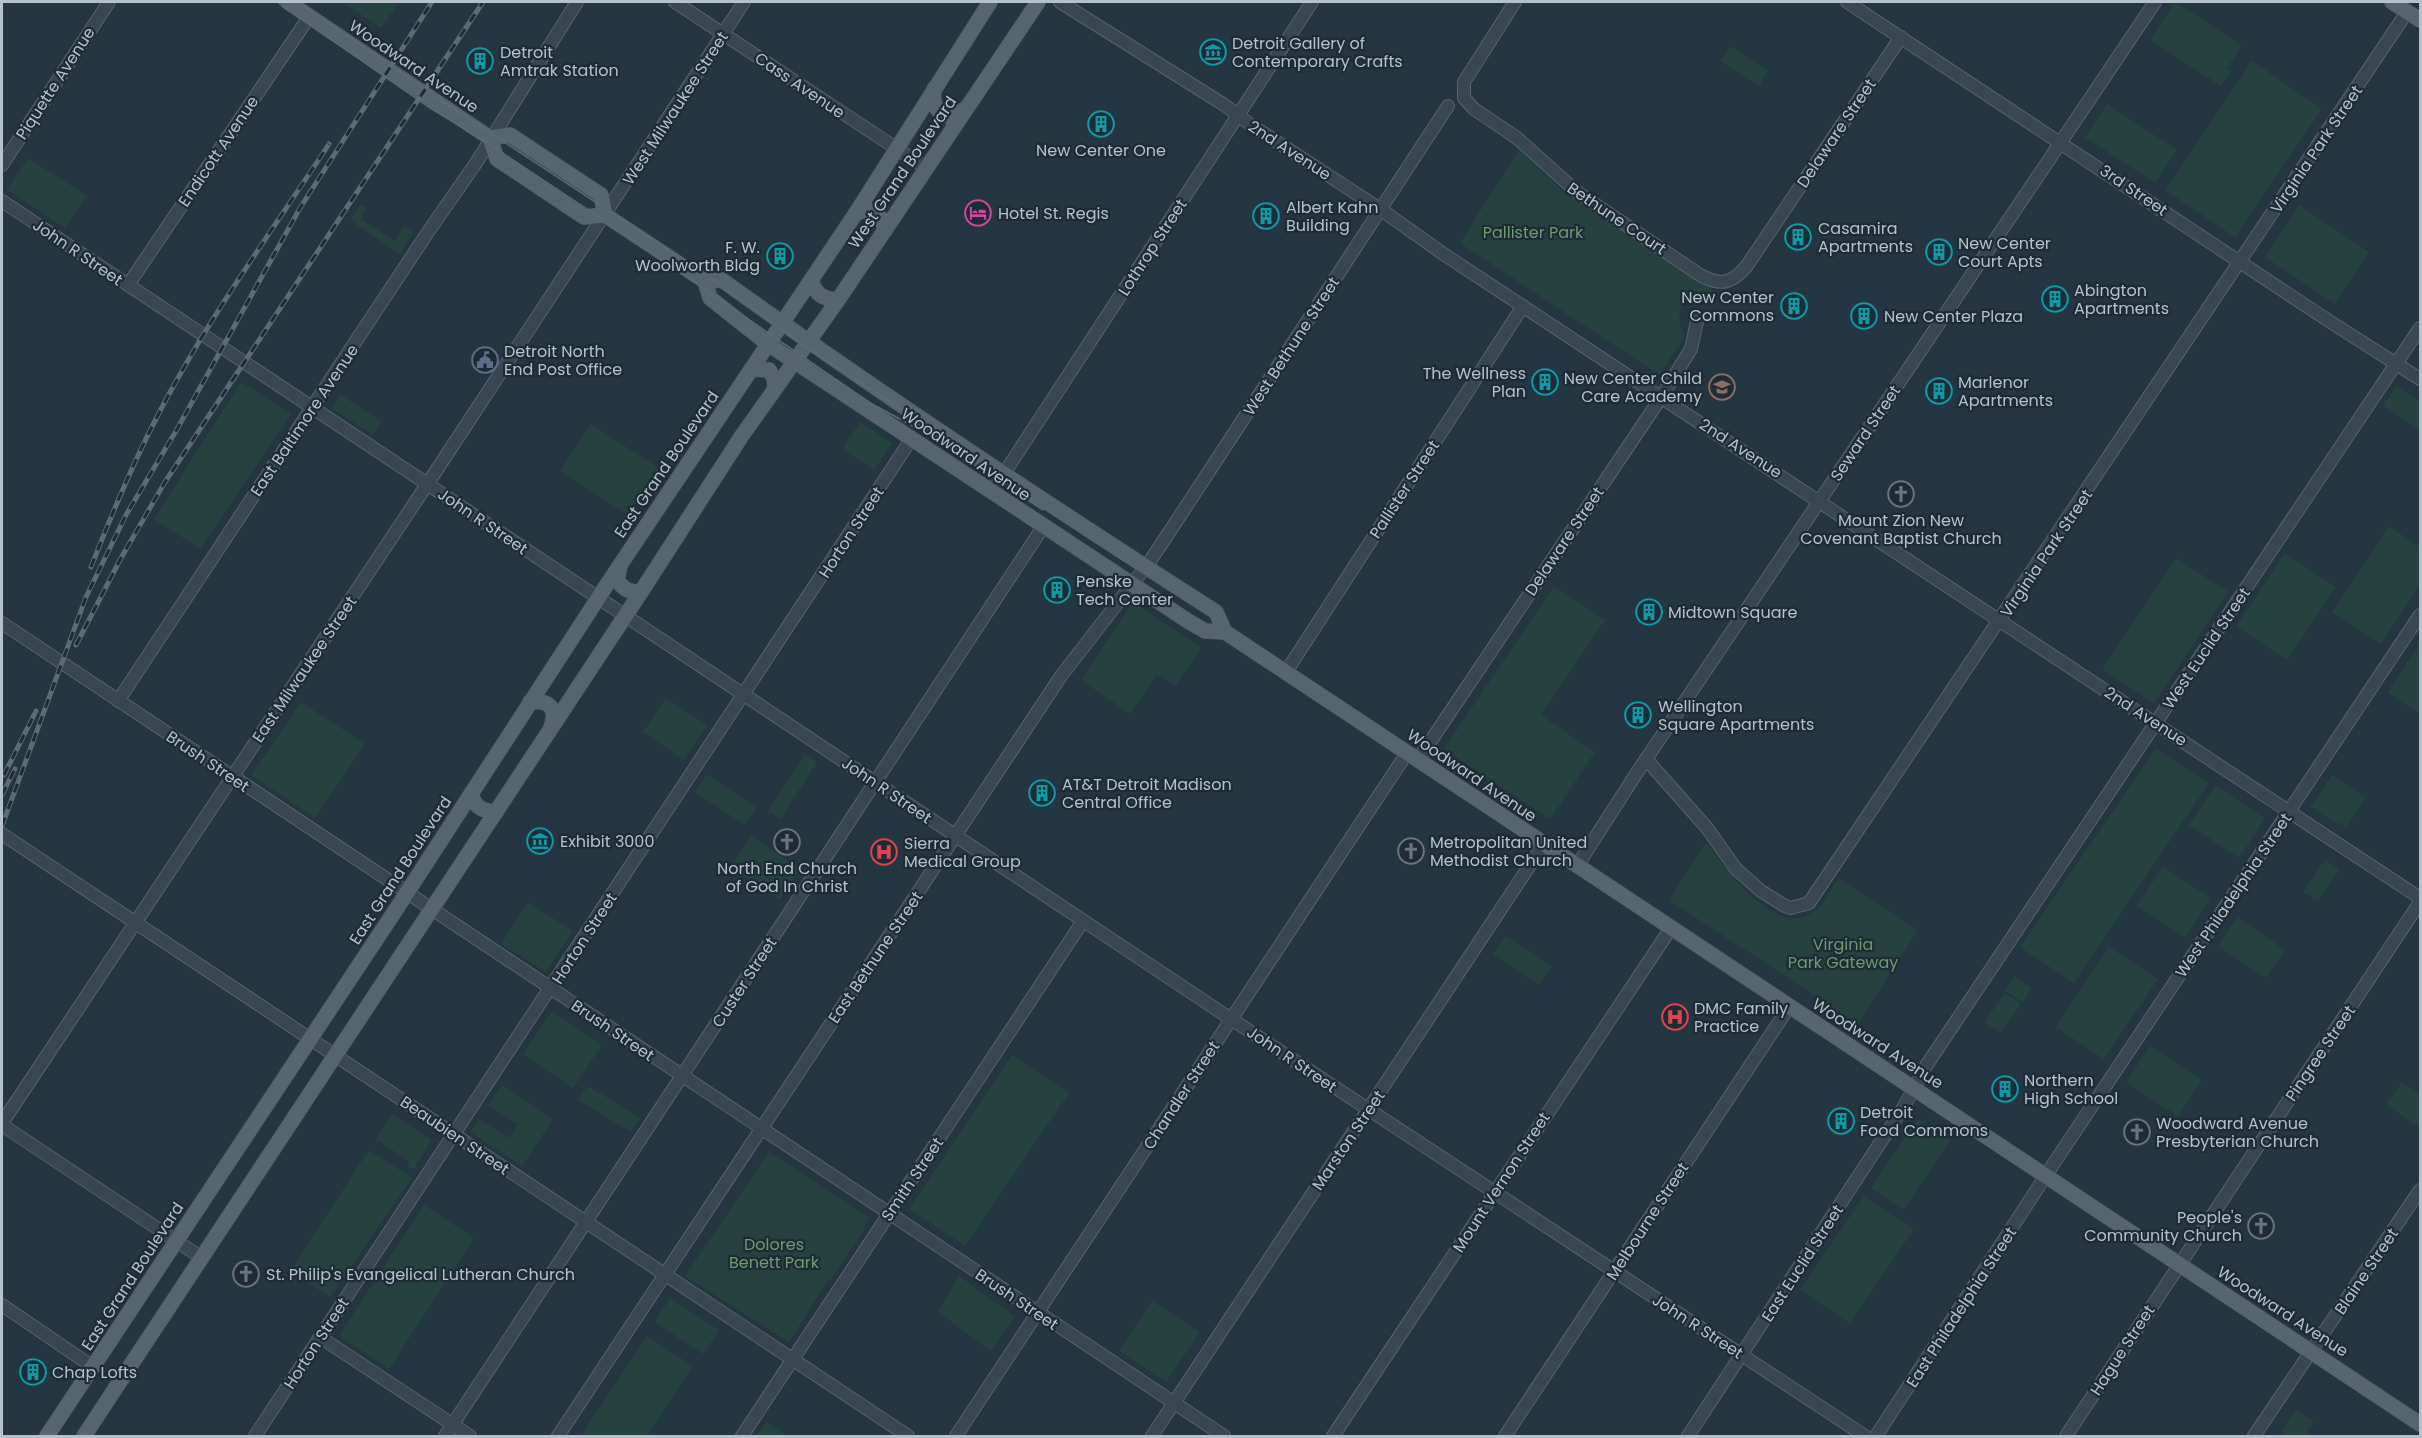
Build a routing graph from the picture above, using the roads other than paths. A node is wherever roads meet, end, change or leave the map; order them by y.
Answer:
1 (109, 2) edge
2 (288, 2) edge
3 (577, 2) edge
4 (675, 2) edge
5 (744, 2) edge
6 (990, 2) edge
7 (1038, 2) edge
8 (1060, 2) edge
9 (1312, 2) edge
10 (1515, 2) edge
11 (1847, 2) edge
12 (2155, 2) edge
13 (2392, 2) edge
14 (2414, 16) edge
15 (309, 17) junction
16 (723, 33) junction
17 (1901, 37) junction
18 (934, 89) junction
19 (1448, 106) dead end
20 (966, 108) junction
21 (1238, 115) junction
22 (490, 138) junction
23 (2061, 142) junction
24 (897, 149) junction
25 (2, 165) edge
26 (926, 168) junction
27 (2, 201) edge
28 (1380, 209) junction
29 (856, 213) junction
30 (605, 215) junction
31 (885, 230) junction
32 (2241, 261) junction
33 (811, 280) junction
34 (705, 281) junction
35 (1726, 282) joint
36 (128, 285) junction
37 (838, 300) junction
38 (1523, 306) junction
39 (1698, 317) dead end
40 (782, 323) junction
41 (2421, 328) edge
42 (809, 343) junction
43 (768, 344) junction
44 (795, 363) junction
45 (2397, 363) junction
46 (751, 369) junction
47 (2421, 379) edge
48 (775, 388) junction
49 (1662, 396) junction
50 (312, 407) junction
51 (912, 438) junction
52 (1004, 474) junction
53 (427, 484) junction
54 (992, 492) junction
55 (1820, 501) junction
56 (1043, 527) junction
57 (620, 566) junction
58 (1145, 567) junction
59 (1131, 585) junction
60 (641, 592) junction
61 (598, 598) junction
62 (2421, 615) edge
63 (625, 616) junction
64 (2001, 620) junction
65 (2, 623) edge
66 (1225, 632) junction
67 (1286, 672) junction
68 (744, 695) junction
69 (118, 701) junction
70 (530, 702) junction
71 (2156, 723) junction
72 (550, 730) junction
73 (1412, 756) junction
74 (1646, 759) junction
75 (232, 777) junction
76 (876, 783) junction
77 (471, 794) junction
78 (2289, 811) junction
79 (496, 812) junction
80 (2, 834) edge
81 (955, 836) junction
82 (1544, 844) junction
83 (1577, 866) junction
84 (406, 893) junction
85 (2421, 900) edge
86 (431, 910) junction
87 (1083, 921) junction
88 (135, 923) junction
89 (1671, 928) junction
90 (550, 989) junction
91 (1789, 1007) junction
92 (1231, 1019) junction
93 (310, 1039) junction
94 (334, 1055) junction
95 (682, 1077) junction
96 (1914, 1089) junction
97 (1368, 1110) junction
98 (2, 1124) edge
99 (761, 1129) junction
100 (454, 1134) junction
101 (2047, 1177) junction
102 (2421, 1190) edge
103 (1494, 1193) junction
104 (889, 1214) junction
105 (586, 1222) junction
106 (176, 1241) junction
107 (202, 1258) junction
108 (2179, 1264) junction
109 (1614, 1271) junction
110 (664, 1274) junction
111 (2, 1305) edge
112 (1037, 1313) junction
113 (320, 1337) junction
114 (2311, 1352) junction
115 (1742, 1355) junction
116 (793, 1360) junction
117 (93, 1367) junction
118 (1174, 1403) junction
119 (2421, 1424) edge
120 (452, 1425) junction
121 (47, 1437) edge
122 (84, 1437) edge
123 (255, 1437) edge
124 (445, 1437) edge
125 (470, 1437) edge
126 (558, 1437) edge
127 (742, 1437) edge
128 (908, 1437) edge
129 (956, 1437) edge
130 (1152, 1437) edge
131 (1224, 1437) edge
132 (1333, 1437) edge
133 (1504, 1437) edge
134 (1688, 1437) edge
135 (1865, 1437) edge
136 (1876, 1437) edge
137 (2066, 1437) edge
138 (2254, 1437) edge

1 - 25 street, Piquette Avenue
2 - 15 main road, Woodward Avenue
3 - 22 street, East Baltimore Avenue
4 - 16 street, Cass Avenue
5 - 16 street, West Milwaukee Street
6 - 18 main road, West Grand Boulevard
7 - 20 main road, West Grand Boulevard
8 - 21 street, 2nd Avenue
9 - 21 street, Lothrop Street
10 - 35 street, Bethune Court
11 - 17 street, 3rd Street
12 - 23 street, Seward Street
13 - 14 main road
14 - 32 street, Virginia Park Street
15 - 22 main road, Woodward Avenue
15 - 36 street, Endicott Avenue
16 - 24 street, Cass Avenue
16 - 30 street, West Milwaukee Street
17 - 23 street, 3rd Street
17 - 35 street, Delaware Street
18 - 20 main road
18 - 24 main road, West Grand Boulevard
19 - 28 street, West Bethune Street
20 - 26 main road, West Grand Boulevard
21 - 28 street, 2nd Avenue
21 - 52 street, Lothrop Street
22 - 30 main road, Woodward Avenue
22 - 30 main road, Woodward Avenue
22 - 50 street, East Baltimore Avenue
23 - 32 street, 3rd Street
23 - 55 street, Seward Street
24 - 26 street, Cass Avenue
24 - 29 main road, West Grand Boulevard
26 - 31 main road, West Grand Boulevard
27 - 36 street, John R Street
28 - 38 street, 2nd Avenue
28 - 58 street, West Bethune Street
29 - 31 main road
29 - 33 main road, West Grand Boulevard
30 - 34 main road, Woodward Avenue
30 - 53 street, East Milwaukee Street
31 - 37 main road, West Grand Boulevard
32 - 45 street, 3rd Street
32 - 64 street, Virginia Park Street
33 - 37 main road
33 - 40 main road, West Grand Boulevard
34 - 40 main road, Woodward Avenue
34 - 43 main road, Woodward Avenue
36 - 50 street, John R Street
37 - 42 main road, West Grand Boulevard
38 - 49 street, 2nd Avenue
38 - 67 street, Pallister Street
39 - 49 street, Delaware Street
40 - 42 main road, Woodward Avenue
40 - 43 main road, East Grand Boulevard
41 - 45 street, West Euclid Street
42 - 44 main road, West Grand Boulevard
42 - 52 main road, Woodward Avenue
43 - 44 main road, Woodward Avenue
43 - 46 main road, East Grand Boulevard
44 - 48 main road
44 - 51 main road, Woodward Avenue
45 - 47 street, 3rd Street
45 - 71 street, West Euclid Street
46 - 48 main road
46 - 57 main road, East Grand Boulevard
48 - 60 main road
49 - 55 street, 2nd Avenue
49 - 73 street, Delaware Street
50 - 53 street, John R Street
50 - 69 street, East Baltimore Avenue
51 - 54 main road, Woodward Avenue
51 - 68 street, Horton Street
52 - 54 street, Lothrop Street
52 - 58 main road, Woodward Avenue
53 - 61 street, John R Street
53 - 75 street, East Milwaukee Street
54 - 56 main road, Woodward Avenue
55 - 64 street, 2nd Avenue
55 - 74 street, Seward Street
56 - 59 main road, Woodward Avenue
56 - 76 street, Custer Street
57 - 60 main road
57 - 61 main road, East Grand Boulevard
58 - 59 street, West Bethune Street
58 - 66 main road, Woodward Avenue
59 - 66 main road, Woodward Avenue
59 - 81 street, East Bethune Street
60 - 63 main road
61 - 63 street, John R Street
61 - 70 main road, East Grand Boulevard
62 - 78 street, West Philadelphia Street
63 - 68 street, John R Street
63 - 72 main road
64 - 71 street, 2nd Avenue
64 - 74 street, Virginia Park Street
65 - 69 street, Brush Street
66 - 67 main road, Woodward Avenue
67 - 73 main road, Woodward Avenue
68 - 76 street, John R Street
68 - 90 street, Horton Street
69 - 75 street, Brush Street
70 - 72 main road
70 - 77 main road, East Grand Boulevard
71 - 78 street, 2nd Avenue
71 - 96 street, West Euclid Street
72 - 79 main road
73 - 82 main road, Woodward Avenue
73 - 92 street, Chandler Street
74 - 83 street, Seward Street
75 - 84 street, Brush Street
75 - 88 street, East Milwaukee Street
76 - 81 street, John R Street
76 - 95 street, Custer Street
77 - 79 main road
77 - 84 main road, East Grand Boulevard
78 - 85 street, 2nd Avenue
78 - 101 street, West Philadelphia Street
79 - 86 main road
80 - 88 street, Beaubien Street
81 - 87 street, John R Street
81 - 99 street, East Bethune Street
82 - 83 main road, Woodward Avenue
82 - 97 street, Marston Street
83 - 89 main road, Woodward Avenue
84 - 86 street, Brush Street
84 - 93 main road, East Grand Boulevard
85 - 108 street, Pingree Street
86 - 90 street, Brush Street
86 - 94 main road
87 - 92 street, John R Street
87 - 104 street, Smith Street
88 - 93 street, Beaubien Street
88 - 98 street, East Milwaukee Street
89 - 91 main road, Woodward Avenue
89 - 103 street, Mount Vernon Street
90 - 95 street, Brush Street
90 - 100 street, Horton Street
91 - 96 main road, Woodward Avenue
91 - 109 street, Melbourne Street
92 - 97 street, John R Street
92 - 112 street, Chandler Street
93 - 94 street, Beaubien Street
93 - 106 main road, East Grand Boulevard
94 - 100 street, Beaubien Street
94 - 107 main road
95 - 99 street, Brush Street
95 - 105 street, Custer Street
96 - 101 main road, Woodward Avenue
96 - 115 street, East Euclid Street
97 - 103 street, John R Street
97 - 118 street, Marston Street
98 - 106 street
99 - 104 street, Brush Street
99 - 110 street, East Bethune Street
100 - 105 street, Beaubien Street
100 - 113 street, Horton Street
101 - 108 main road, Woodward Avenue
101 - 136 street, East Philadelphia Street
102 - 114 street, Blaine Street
103 - 109 street, John R Street
103 - 132 street, Mount Vernon Street
104 - 112 street, Brush Street
104 - 116 street, Smith Street
105 - 110 street, Beaubien Street
105 - 120 street, Custer Street
106 - 107 street
106 - 117 main road, East Grand Boulevard
107 - 122 main road
108 - 114 main road, Woodward Avenue
108 - 137 street, Hague Street
109 - 115 street, John R Street
109 - 133 street, Melbourne Street
110 - 116 street, Beaubien Street
110 - 126 street, East Bethune Street
111 - 117 street
112 - 118 street, Brush Street
112 - 129 street, Chandler Street
113 - 120 street
113 - 123 street, Horton Street
114 - 119 main road, Woodward Avenue
114 - 138 street, Blaine Street
115 - 134 street, East Euclid Street
115 - 135 street, John R Street
116 - 127 street, Smith Street
116 - 128 street, Beaubien Street
117 - 121 main road, East Grand Boulevard
118 - 130 street, Marston Street
118 - 131 street, Brush Street
120 - 124 street, Custer Street
120 - 125 street

